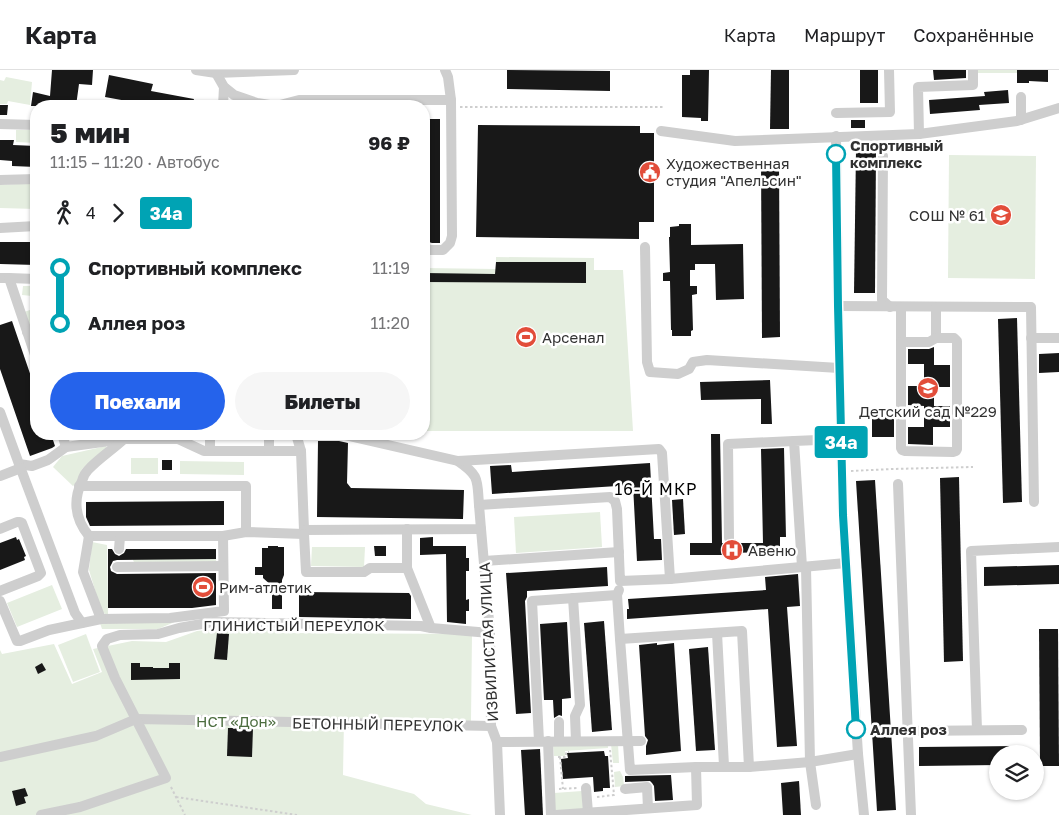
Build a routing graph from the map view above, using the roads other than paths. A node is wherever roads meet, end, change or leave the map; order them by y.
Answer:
1 (199, 70) edge
2 (294, 70) edge
3 (445, 70) edge
4 (889, 70) edge
5 (973, 70) edge
6 (216, 73) junction
7 (224, 87) junction
8 (1021, 97) dead end
9 (223, 100) edge
10 (248, 100) edge
11 (430, 104) edge
12 (451, 104) junction
13 (1059, 108) edge
14 (836, 112) dead end
15 (1021, 120) junction
16 (0, 124) edge
17 (30, 124) edge
18 (661, 131) dead end
19 (919, 134) junction
20 (836, 136) junction
21 (883, 156) dead end
22 (30, 179) edge
23 (0, 180) edge
24 (30, 226) edge
25 (0, 228) edge
26 (646, 247) dead end
27 (430, 250) edge
28 (5, 278) edge
29 (30, 279) edge
30 (838, 306) junction
31 (890, 307) junction
32 (901, 307) junction
33 (936, 307) junction
34 (30, 325) edge
35 (936, 338) junction
36 (1032, 338) junction
37 (1059, 338) edge
38 (901, 342) junction
39 (839, 368) junction
40 (0, 414) edge
41 (4, 434) edge
42 (841, 439) junction
43 (64, 440) edge
44 (109, 440) edge
45 (123, 440) edge
46 (180, 440) edge
47 (191, 440) edge
48 (210, 440) edge
49 (268, 440) edge
50 (298, 440) edge
51 (366, 440) edge
52 (794, 441) junction
53 (191, 446) junction
54 (66, 447) junction
55 (210, 451) junction
56 (269, 451) junction
57 (301, 451) junction
58 (458, 461) junction
59 (20, 466) junction
60 (0, 476) edge
61 (898, 484) dead end
62 (79, 486) junction
63 (1034, 502) dead end
64 (479, 505) junction
65 (0, 529) edge
66 (407, 529) junction
67 (482, 529) junction
68 (246, 532) junction
69 (304, 532) junction
70 (89, 536) junction
71 (224, 536) junction
72 (120, 537) junction
73 (729, 538) dead end
74 (1059, 547) edge
75 (119, 549) dead end
76 (619, 552) junction
77 (484, 561) junction
78 (846, 563) junction
79 (223, 566) junction
80 (117, 567) dead end
81 (804, 567) junction
82 (407, 568) junction
83 (670, 579) junction
84 (620, 581) junction
85 (0, 591) edge
86 (618, 595) junction
87 (573, 598) junction
88 (0, 601) edge
89 (101, 619) junction
90 (82, 623) junction
91 (431, 628) junction
92 (490, 633) junction
93 (717, 633) junction
94 (620, 639) junction
95 (136, 719) junction
96 (559, 722) dead end
97 (491, 726) junction
98 (977, 730) junction
99 (1022, 730) dead end
100 (907, 731) junction
101 (543, 741) junction
102 (559, 741) junction
103 (576, 741) junction
104 (628, 741) junction
105 (641, 741) dead end
106 (497, 742) junction
107 (858, 754) junction
108 (0, 757) edge
109 (810, 762) junction
110 (724, 766) junction
111 (696, 767) junction
112 (749, 767) junction
113 (586, 788) road end
114 (625, 789) dead end
115 (816, 805) dead end
116 (654, 810) edge
117 (588, 813) junction
118 (41, 815) edge
119 (500, 815) edge
120 (551, 815) edge
121 (556, 815) edge
122 (864, 815) edge
123 (911, 815) edge

1 - 6 street
2 - 6 street
3 - 12 street
4 - 14 street
5 - 19 street
6 - 7 street
7 - 9 street
7 - 10 street
8 - 15 street
11 - 12 street
12 - 27 street
13 - 15 street
15 - 19 street
16 - 17 street
18 - 20 street
19 - 20 street
20 - 30 street
21 - 31 street
22 - 23 street
24 - 25 street
26 - 39 street
28 - 29 street
28 - 34 street
30 - 31 street
30 - 39 street
31 - 32 street
32 - 33 street
32 - 38 street
33 - 35 street
33 - 36 street
35 - 38 street
35 - 38 street
36 - 37 street
36 - 63 street
39 - 42 street
40 - 41 street
41 - 59 street
42 - 52 street
42 - 78 street
43 - 54 street
44 - 54 street
45 - 62 street
46 - 53 street
47 - 53 street
48 - 55 street
49 - 56 street
50 - 57 street
51 - 58 street
52 - 73 street
52 - 81 street
53 - 55 street
54 - 59 street
55 - 56 street
56 - 57 street
57 - 69 street
58 - 64 street, ИЗВИЛИСТАЯ УЛИЦА
58 - 83 street
59 - 60 street
59 - 90 street
61 - 100 street
62 - 68 street
62 - 70 street
64 - 67 street, ИЗВИЛИСТАЯ УЛИЦА
64 - 76 street
65 - 85 street
66 - 67 street
66 - 69 street
66 - 82 street
67 - 77 street, ИЗВИЛИСТАЯ УЛИЦА
68 - 69 street
68 - 71 street
69 - 82 street
70 - 72 street
70 - 89 street
71 - 72 street
71 - 79 street
72 - 75 street
74 - 98 street
76 - 77 street
76 - 84 street
77 - 92 street, ИЗВИЛИСТАЯ УЛИЦА
78 - 81 street
78 - 107 street
79 - 80 street
79 - 89 street
81 - 83 street
81 - 109 street
82 - 91 street
83 - 84 street
84 - 86 street
86 - 87 street
86 - 94 street
87 - 101 street
87 - 103 street
88 - 90 street
89 - 90 street
91 - 92 street, ГЛИНИСТЫЙ ПЕРЕУЛОК
91 - 95 street, ГЛИНИСТЫЙ ПЕРЕУЛОК
92 - 97 street, ИЗВИЛИСТАЯ УЛИЦА
93 - 94 street
93 - 110 street
93 - 112 street
94 - 104 street
95 - 97 street, БЕТОННЫЙ ПЕРЕУЛОК
95 - 108 street, БЕТОННЫЙ ПЕРЕУЛОК
95 - 118 street
96 - 102 street
97 - 106 street, ИЗВИЛИСТАЯ УЛИЦА
98 - 99 street
98 - 100 street
100 - 123 street
101 - 102 street
101 - 106 street
101 - 120 street
102 - 103 street
103 - 104 street
104 - 105 street
104 - 111 street
106 - 119 street, ИЗВИЛИСТАЯ УЛИЦА
107 - 109 street
107 - 122 street
109 - 112 street
109 - 115 street
110 - 111 street
110 - 112 street
111 - 116 street
113 - 117 street
114 - 116 street
116 - 117 street
117 - 121 street

